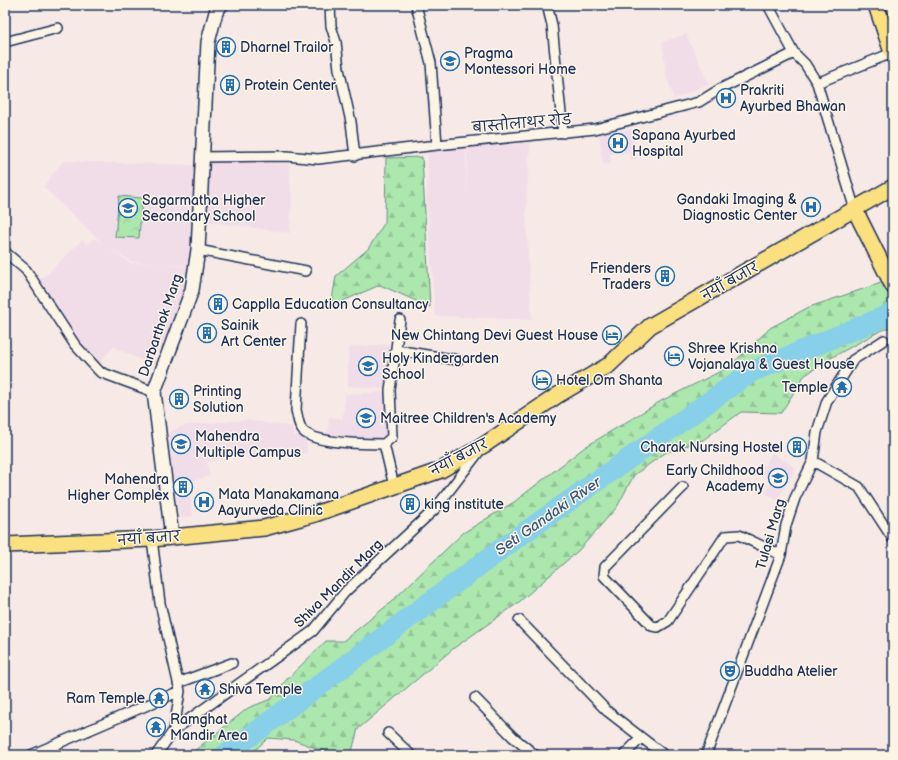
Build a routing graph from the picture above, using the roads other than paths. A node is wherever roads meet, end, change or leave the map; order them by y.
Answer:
1 (221, 5) edge
2 (330, 5) edge
3 (416, 5) edge
4 (547, 5) edge
5 (768, 5) edge
6 (876, 5) edge
7 (58, 28) dead end
8 (5, 42) edge
9 (794, 53) junction
10 (893, 54) edge
11 (816, 83) junction
12 (563, 133) junction
13 (437, 145) junction
14 (201, 156) junction
15 (355, 156) junction
16 (893, 187) edge
17 (855, 210) junction
18 (198, 250) junction
19 (5, 252) edge
20 (306, 271) dead end
21 (893, 286) edge
22 (400, 320) dead end
23 (302, 324) dead end
24 (884, 340) dead end
25 (396, 350) junction
26 (458, 360) dead end
27 (154, 392) junction
28 (384, 444) junction
29 (484, 445) junction
30 (813, 461) junction
31 (394, 486) junction
32 (683, 487) dead end
33 (172, 537) junction
34 (152, 539) junction
35 (893, 539) edge
36 (5, 545) edge
37 (781, 555) junction
38 (519, 620) dead end
39 (232, 663) dead end
40 (179, 687) junction
41 (474, 698) dead end
42 (174, 730) junction
43 (388, 733) dead end
44 (641, 738) junction
45 (50, 748) junction
46 (31, 755) edge
47 (60, 755) edge
48 (156, 755) edge
49 (411, 755) edge
50 (535, 755) edge
51 (624, 755) edge
52 (664, 755) edge
53 (706, 755) edge

1 - 14 main road, Darbarthok Marg
2 - 15 street
3 - 13 street
4 - 12 street
5 - 9 street
6 - 10 main road
7 - 8 street
9 - 11 street
9 - 12 street, बास्तोलाथर रोड
10 - 11 street
11 - 17 street
12 - 13 street, बास्तोलाथर रोड
13 - 15 street, बास्तोलाथर रोड
14 - 15 street, बास्तोलाथर रोड
14 - 18 main road, Darbarthok Marg
16 - 17 main road, नयाँ बजार
17 - 21 main road
17 - 29 main road, नयाँ बजार
18 - 20 street
18 - 27 main road, Darbarthok Marg
19 - 27 street
22 - 25 street
23 - 28 street
24 - 30 street, Tulasi Marg
25 - 26 street
25 - 28 street
27 - 33 main road, Darbarthok Marg
28 - 31 street
29 - 31 main road, नयाँ बजार
29 - 42 street, Shiva Mandir Marg
30 - 35 street
30 - 37 street, Tulasi Marg
31 - 33 main road, नयाँ बजार
32 - 37 street
33 - 34 main road, नयाँ बजार
34 - 36 main road, नयाँ बजार
34 - 40 street
37 - 53 street, Tulasi Marg
38 - 44 street
39 - 40 street
40 - 42 street
40 - 45 street
41 - 50 street
42 - 48 street
43 - 49 street
44 - 51 street
44 - 52 street
45 - 46 street
45 - 47 street

